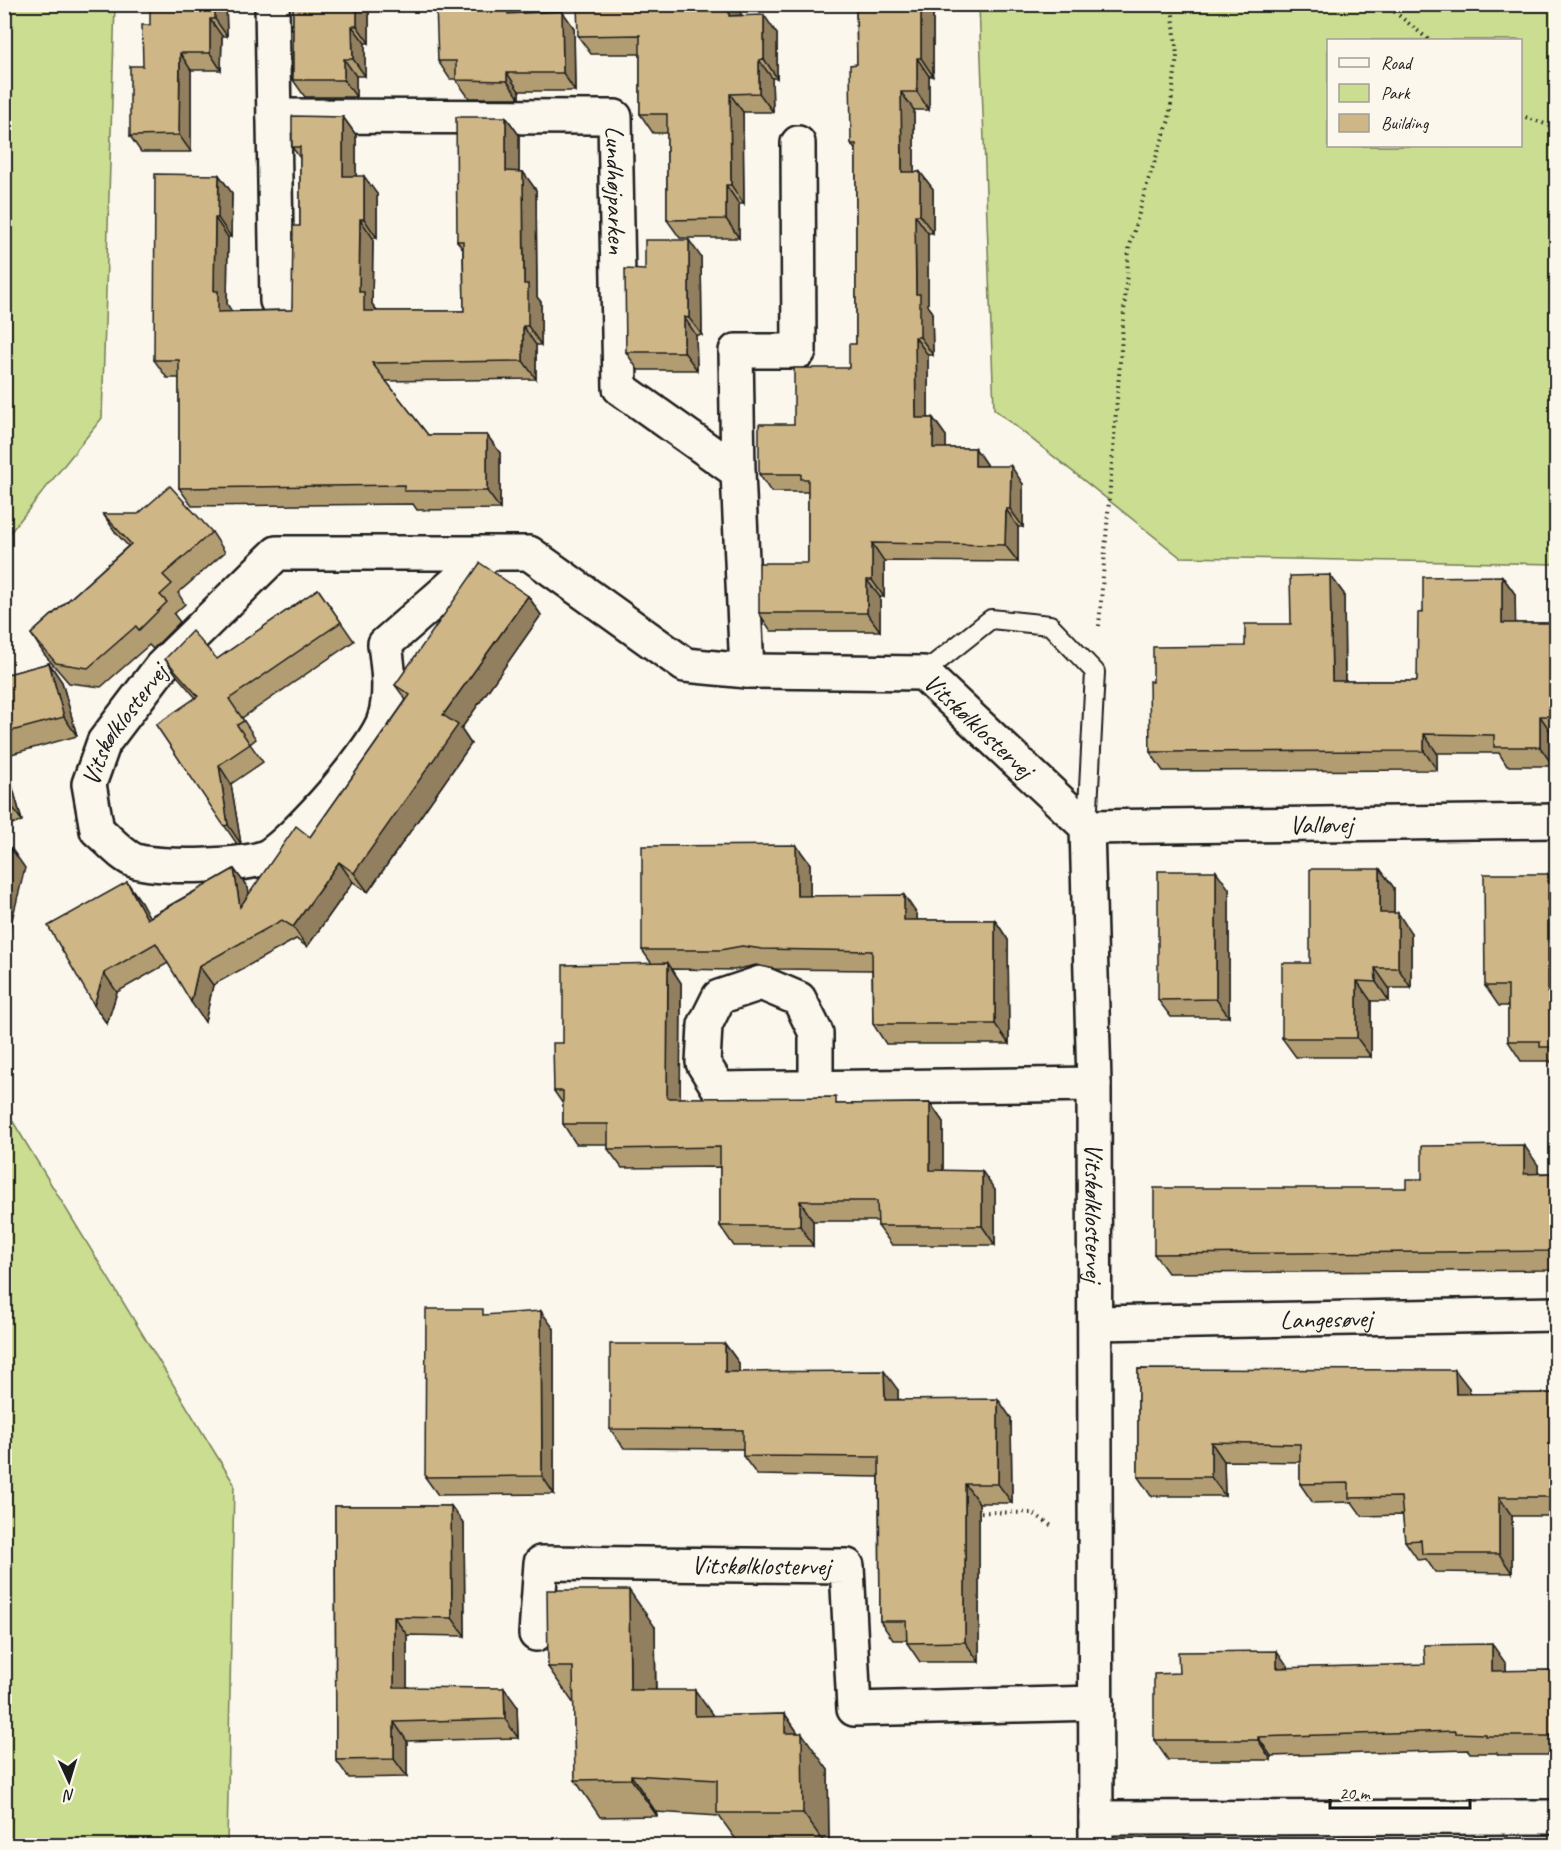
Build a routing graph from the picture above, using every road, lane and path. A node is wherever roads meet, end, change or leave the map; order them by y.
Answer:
1 (272, 4) edge
2 (1172, 4) edge
3 (1385, 4) edge
4 (1428, 39) edge
5 (1522, 115) edge
6 (274, 116) junction
7 (1557, 128) edge
8 (798, 143) dead end
9 (277, 301) dead end
10 (738, 472) junction
11 (488, 554) junction
12 (747, 671) junction
13 (1095, 672) junction
14 (924, 673) junction
15 (1557, 821) edge
16 (1087, 827) junction
17 (1094, 1084) junction
18 (816, 1088) dead end
19 (1557, 1314) edge
20 (1095, 1323) junction
21 (964, 1512) edge
22 (1059, 1531) dead end
23 (536, 1634) dead end
24 (1096, 1703) junction
25 (1557, 1817) edge
26 (1096, 1832) edge

1 - 6 street
2 - 13 path
3 - 4 path
5 - 7 path
6 - 9 street
6 - 10 street, Lundhøjparken
8 - 10 street
10 - 12 street
11 - 11 street, Vitskølklostervej
11 - 12 street, Vitskølklostervej
12 - 14 street, Vitskølklostervej
13 - 14 lane
13 - 16 lane
14 - 16 street, Vitskølklostervej
15 - 16 street, Valløvej
16 - 17 street, Vitskølklostervej
17 - 18 street
17 - 20 street, Vitskølklostervej
19 - 20 street, Langesøvej
20 - 24 street, Vitskølklostervej
21 - 22 path
23 - 24 street, Vitskølklostervej
24 - 26 street, Vitskølklostervej
25 - 26 street

